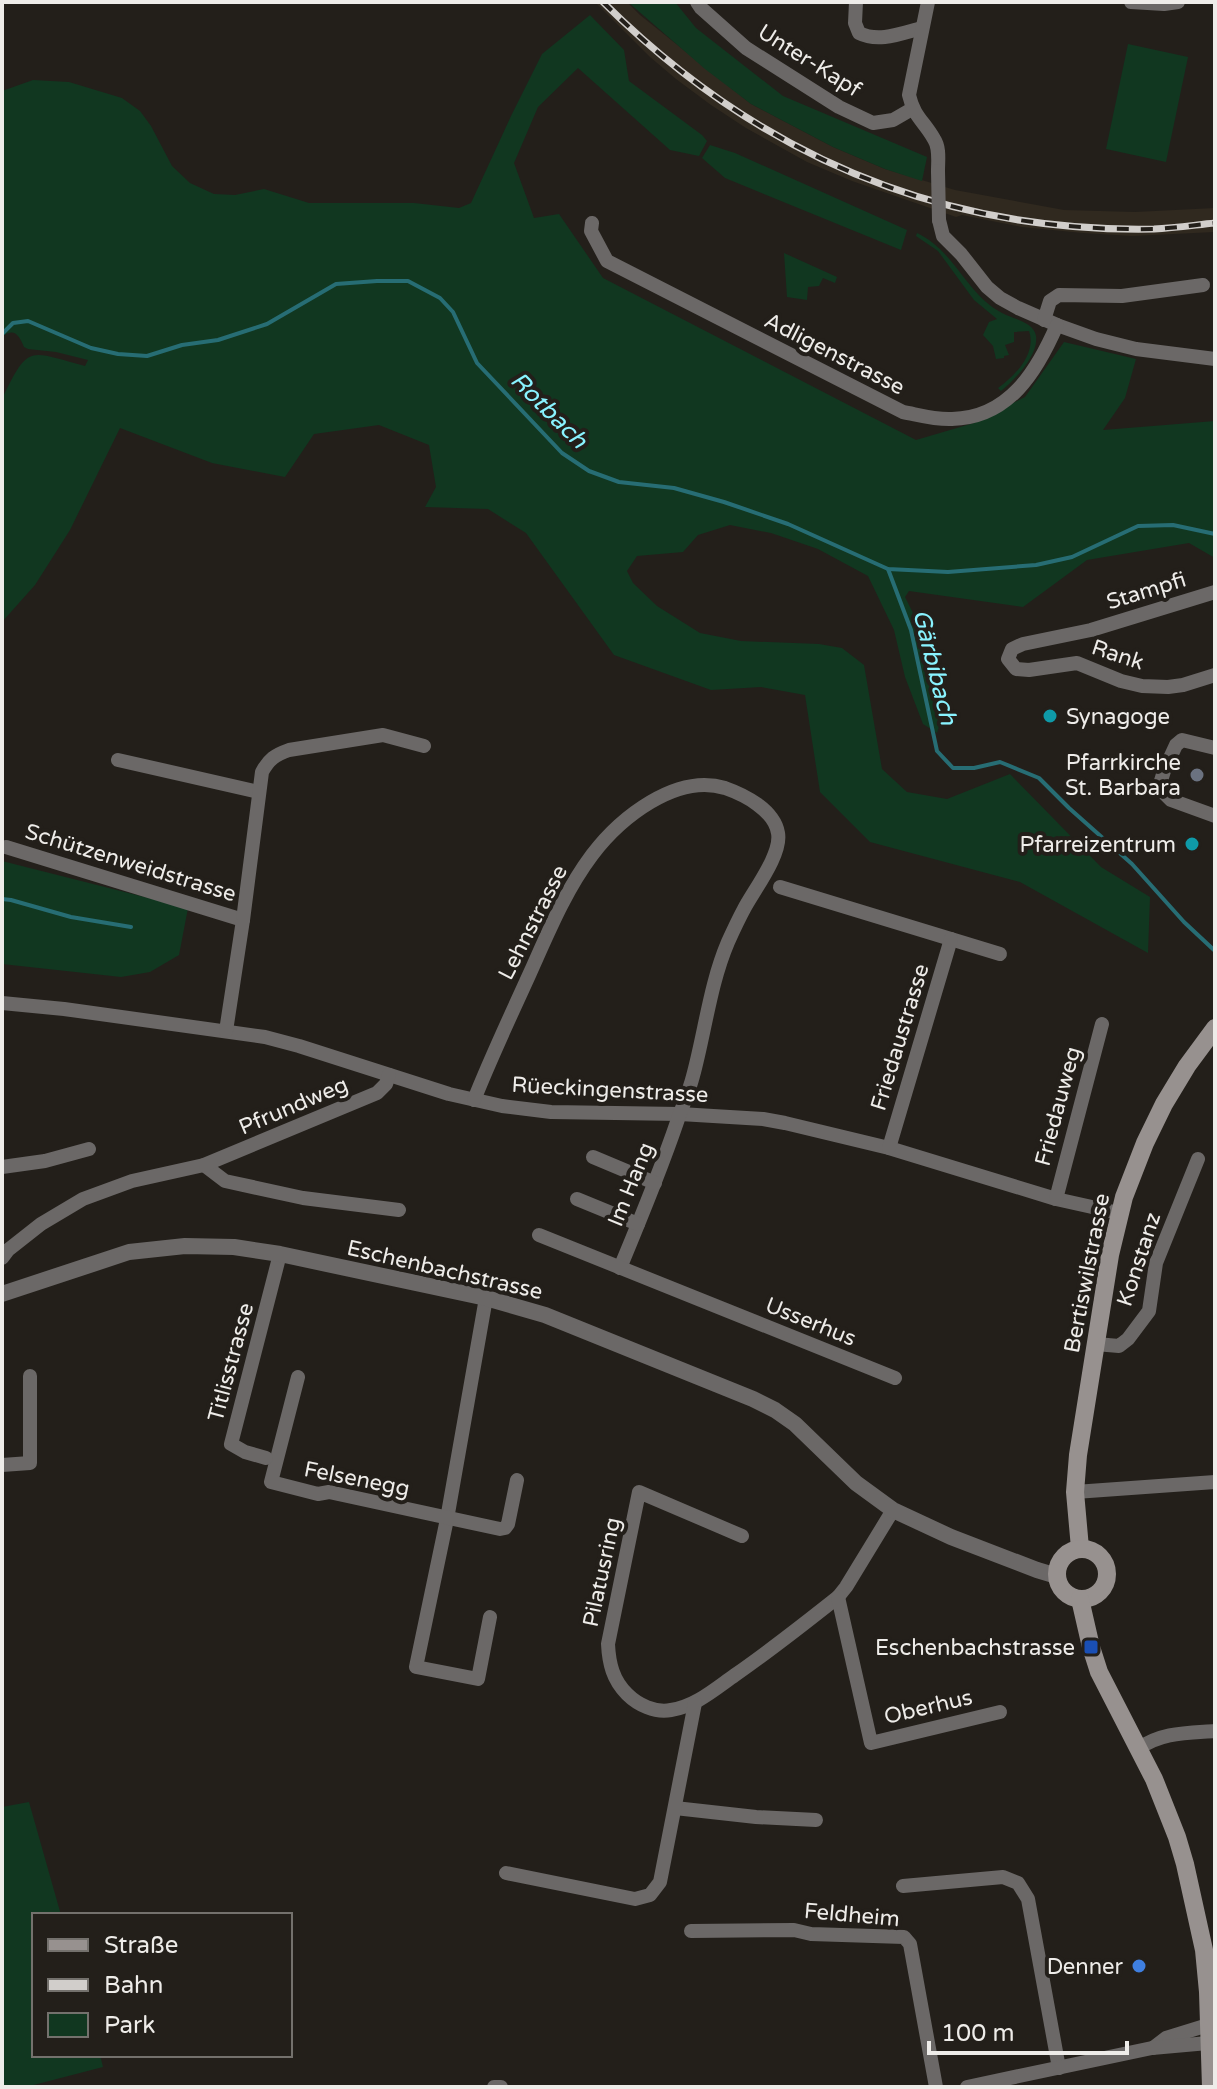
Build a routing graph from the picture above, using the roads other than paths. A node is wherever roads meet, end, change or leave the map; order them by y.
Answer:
1 (697, 2) edge
2 (856, 2) edge
3 (928, 2) edge
4 (1131, 2) edge
5 (1178, 2) edge
6 (922, 28) junction
7 (912, 109) junction
8 (592, 223) dead end
9 (1203, 285) dead end
10 (1050, 323) junction
11 (1215, 359) edge
12 (1215, 592) edge
13 (1091, 630) joint
14 (1215, 675) edge
15 (424, 746) dead end
16 (1215, 748) edge
17 (118, 760) dead end
18 (259, 792) junction
19 (1215, 816) edge
20 (6, 847) dead end
21 (780, 887) dead end
22 (243, 920) junction
23 (951, 939) junction
24 (1000, 954) dead end
25 (2, 1003) edge
26 (1102, 1024) dead end
27 (1215, 1028) edge
28 (226, 1031) junction
29 (389, 1075) junction
30 (474, 1100) junction
31 (680, 1114) junction
32 (889, 1148) junction
33 (89, 1149) dead end
34 (593, 1157) dead end
35 (1198, 1159) dead end
36 (204, 1165) junction
37 (2, 1167) edge
38 (655, 1183) junction
39 (577, 1199) dead end
40 (1056, 1199) junction
41 (399, 1210) dead end
42 (1119, 1213) junction
43 (638, 1224) junction
44 (539, 1235) dead end
45 (4, 1252) edge
46 (280, 1254) junction
47 (620, 1268) junction
48 (2, 1294) edge
49 (486, 1298) junction
50 (1096, 1344) junction
51 (30, 1376) dead end
52 (298, 1377) dead end
53 (895, 1378) dead end
54 (266, 1458) dead end
55 (2, 1465) edge
56 (517, 1480) dead end
57 (1215, 1482) edge
58 (1075, 1492) junction
59 (893, 1510) junction
60 (447, 1519) junction
61 (742, 1536) dead end
62 (1080, 1548) junction
63 (1057, 1576) junction
64 (838, 1597) junction
65 (1080, 1599) junction
66 (490, 1617) dead end
67 (695, 1703) junction
68 (1000, 1712) dead end
69 (1215, 1731) edge
70 (1138, 1749) junction
71 (675, 1808) junction
72 (816, 1820) dead end
73 (506, 1873) dead end
74 (903, 1886) dead end
75 (691, 1931) dead end
76 (1208, 2034) junction
77 (1059, 2068) junction
78 (494, 2087) edge
79 (501, 2087) edge
80 (936, 2087) edge
81 (967, 2087) edge
82 (1211, 2087) edge

1 - 7 street, Unter-Kapf
2 - 6 street
3 - 6 street
4 - 5 street
6 - 7 street
7 - 10 street, bridge
8 - 10 street, Adligenstrasse
9 - 10 street, Adligenstrasse
10 - 11 street
12 - 13 street, Stampfi
13 - 14 street, Rank
15 - 18 street, Schützenweidstrasse
16 - 19 street
17 - 18 street
18 - 22 street, Schützenweidstrasse
20 - 22 street, Schützenweidstrasse
21 - 23 street, Friedaustrasse
22 - 28 street, Schützenweidstrasse
23 - 24 street, Friedaustrasse
23 - 32 street, Friedaustrasse
25 - 28 street, Rüeckingenstrasse
26 - 40 street, Friedauweg
27 - 42 main road, Bertiswilstrasse
28 - 29 street, Rüeckingenstrasse
29 - 30 street, Rüeckingenstrasse
29 - 36 street, Pfrundweg
30 - 31 street, Rüeckingenstrasse
30 - 31 street, Lehnstrasse
31 - 32 street, Rüeckingenstrasse
31 - 38 street, Im Hang
32 - 40 street, Rüeckingenstrasse
33 - 37 street
34 - 38 street
35 - 50 street, Konstanz
36 - 41 street
36 - 45 street, Pfrundweg
38 - 43 street, Im Hang
39 - 43 street
40 - 42 street, Rüeckingenstrasse
42 - 50 main road, Bertiswilstrasse
43 - 47 street, Im Hang
44 - 47 street
46 - 48 street, Eschenbachstrasse
46 - 49 street, Eschenbachstrasse
46 - 54 street, Titlisstrasse
47 - 53 street, Usserhus
49 - 59 street, Eschenbachstrasse
49 - 60 street
50 - 58 main road, Bertiswilstrasse
51 - 55 street
52 - 60 street, Felsenegg
56 - 60 street, Felsenegg
57 - 58 street
58 - 62 main road, Bertiswilstrasse
59 - 63 street, Eschenbachstrasse
59 - 64 street, Pilatusring
60 - 66 street
61 - 67 street, Pilatusring
62 - 63 main road
62 - 65 main road
63 - 65 main road
64 - 67 street, Pilatusring
64 - 68 street, Oberhus
65 - 70 main road
67 - 71 street
69 - 70 street
70 - 76 main road
71 - 72 street
71 - 73 street
74 - 77 street, Feldheim
75 - 80 street, Feldheim
76 - 77 street
76 - 82 main road
77 - 81 street
78 - 79 street

